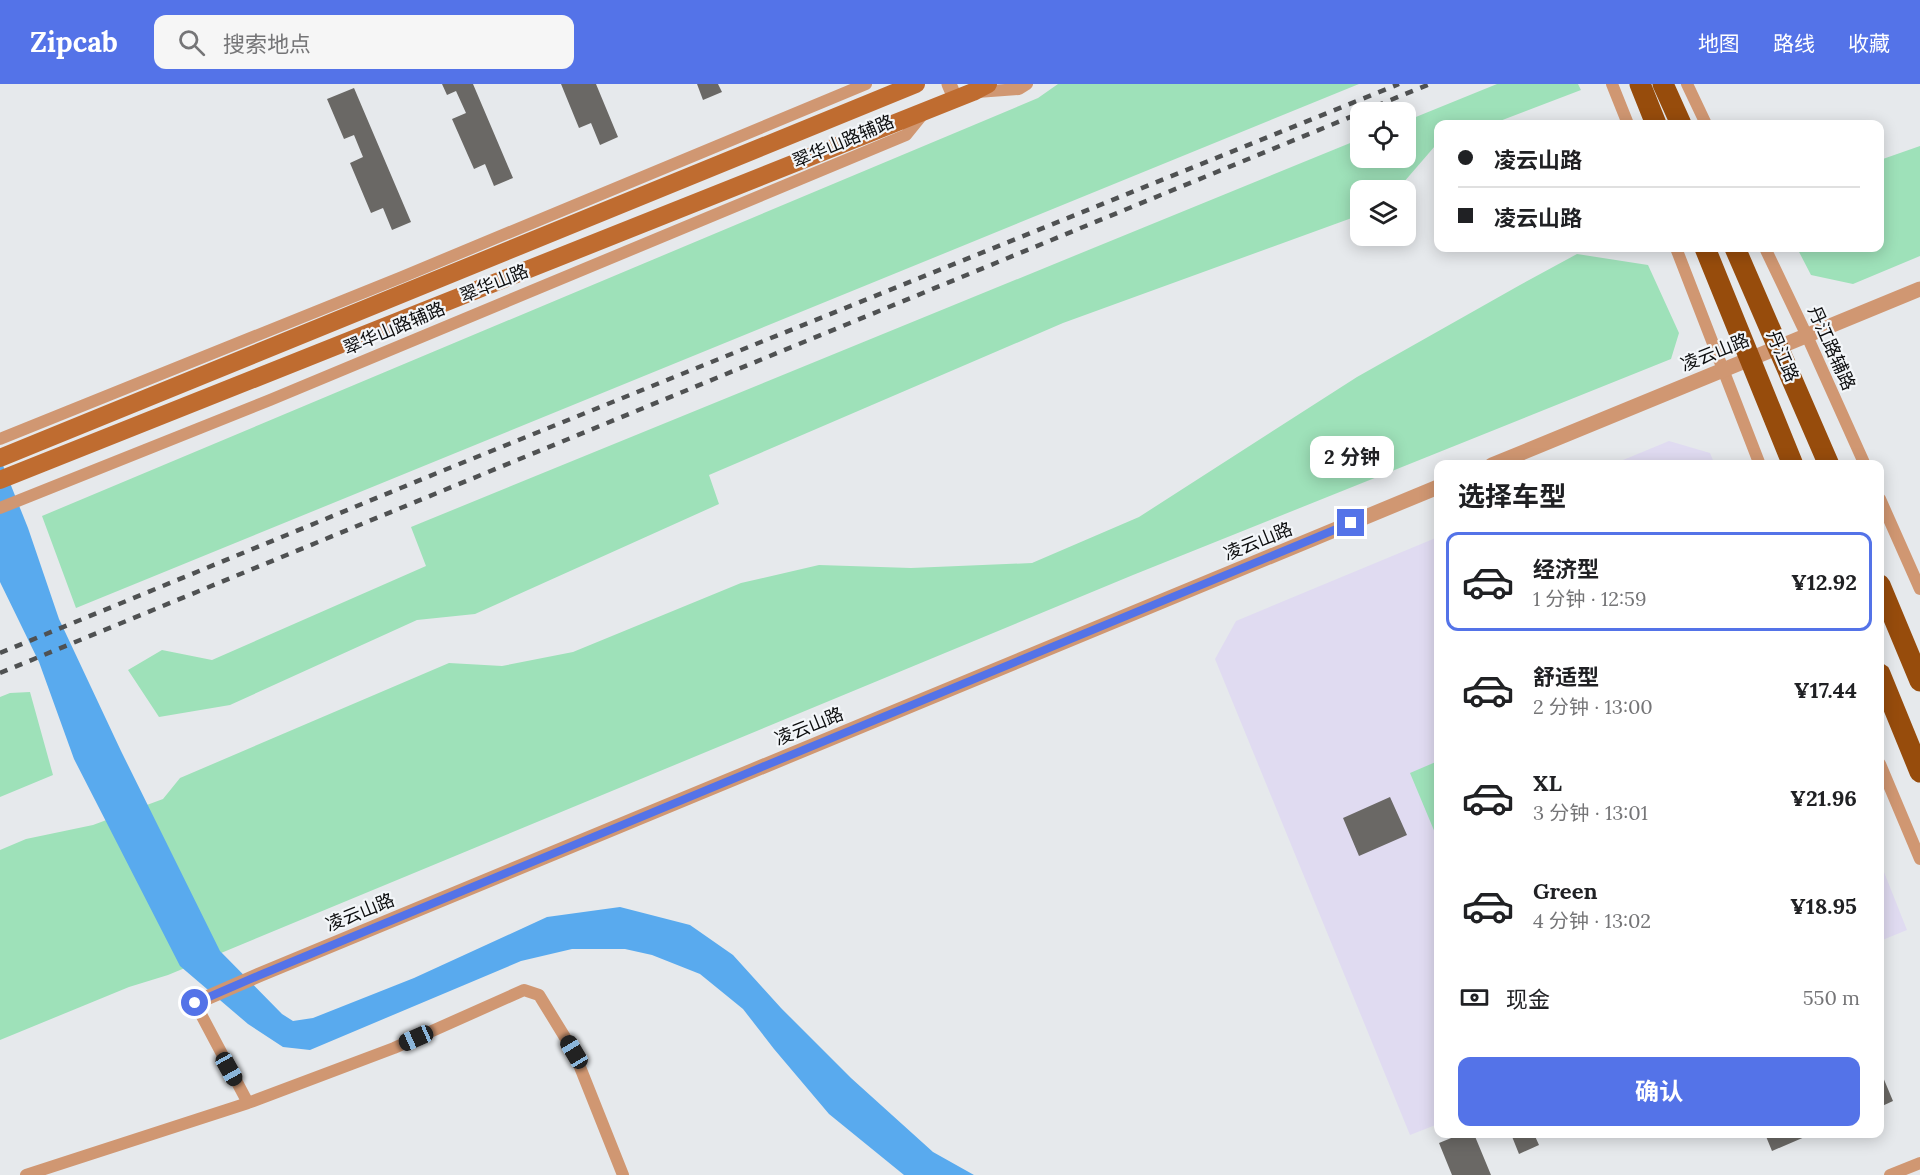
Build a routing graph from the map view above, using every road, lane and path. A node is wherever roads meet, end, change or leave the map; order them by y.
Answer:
1 (866, 84) edge
2 (914, 84) edge
3 (1027, 84) edge
4 (1612, 84) edge
5 (1640, 84) edge
6 (1663, 84) edge
7 (1687, 84) edge
8 (981, 88) edge
9 (952, 91) edge
10 (925, 111) junction
11 (1626, 120) edge
12 (1654, 120) edge
13 (1679, 120) edge
14 (1704, 120) edge
15 (1678, 252) edge
16 (1707, 252) edge
17 (1737, 252) edge
18 (1767, 252) edge
19 (1920, 289) edge
20 (1807, 336) junction
21 (1779, 346) junction
22 (1749, 359) junction
23 (1723, 369) junction
24 (0, 438) edge
25 (24, 438) junction
26 (0, 458) edge
27 (1504, 460) edge
28 (1758, 460) edge
29 (1791, 460) edge
30 (1827, 460) edge
31 (1862, 460) edge
32 (0, 480) edge
33 (1434, 489) edge
34 (0, 508) edge
35 (1884, 508) edge
36 (1920, 589) edge
37 (1884, 595) edge
38 (1920, 681) edge
39 (1884, 684) edge
40 (1920, 771) edge
41 (1884, 774) edge
42 (1920, 860) edge
43 (197, 1002) joint
44 (248, 1103) junction
45 (1920, 1163) edge
46 (26, 1175) edge
47 (623, 1175) edge
48 (1890, 1175) edge

1 - 25 street
2 - 25 main road, 翠华山路
3 - 8 street
4 - 11 street
5 - 12 highway
6 - 13 highway
7 - 14 street
8 - 9 main road, 翠华山路
9 - 10 main road, 翠华山路
10 - 32 main road, 翠华山路
10 - 34 street, 翠华山路辅路
15 - 23 street
16 - 22 highway, 丹江路
17 - 21 highway, 丹江路
18 - 20 street, 丹江路辅路
19 - 20 street, 凌云山路
20 - 21 street, 凌云山路
20 - 31 street, 丹江路辅路
21 - 22 street, 凌云山路
21 - 30 highway, 丹江路
22 - 23 street, 凌云山路
22 - 29 highway, 丹江路
23 - 27 street, 凌云山路
23 - 28 street
24 - 25 street
25 - 26 main road, 翠华山路
33 - 43 street, 凌云山路
35 - 36 street
37 - 38 highway
39 - 40 highway
41 - 42 street
43 - 44 street
44 - 46 street
44 - 47 street
45 - 48 street

